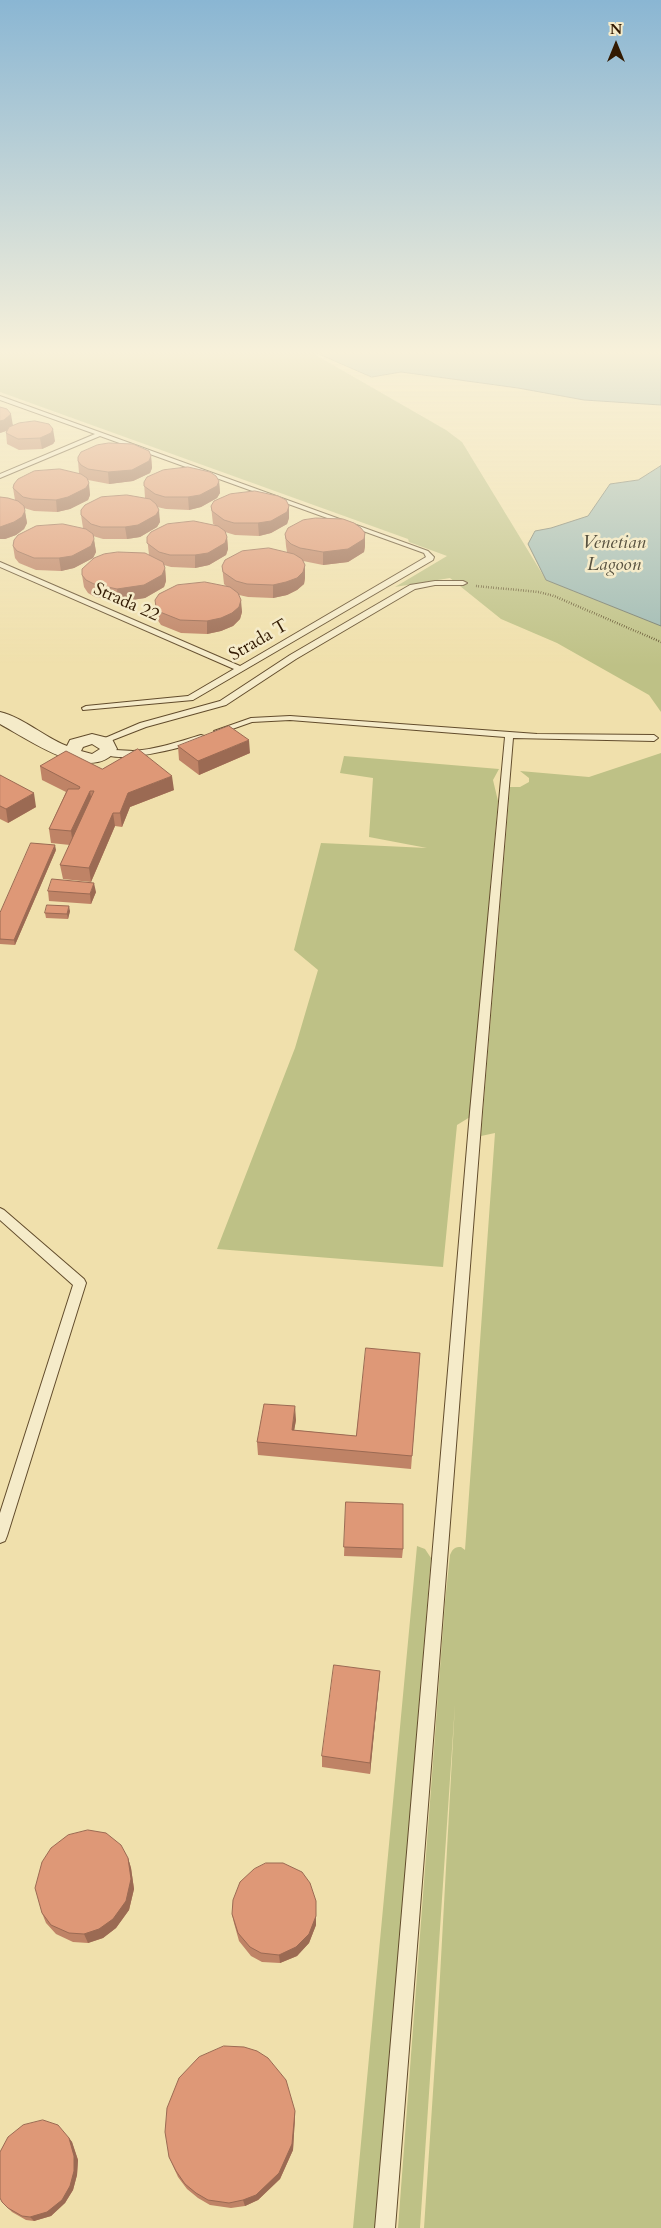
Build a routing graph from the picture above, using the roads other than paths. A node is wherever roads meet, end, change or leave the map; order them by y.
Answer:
1 (43, 458) edge
2 (166, 458) edge
3 (0, 476) edge
4 (0, 564) edge
5 (463, 583) road end
6 (240, 669) junction
7 (86, 708) dead end
8 (0, 717) edge
9 (32, 734) junction
10 (509, 736) junction
11 (654, 738) dead end
12 (98, 744) junction
13 (76, 756) junction
14 (0, 1213) edge
15 (0, 1536) edge
16 (385, 2228) edge

1 - 3 lane
2 - 6 lane, Strada T
4 - 6 lane, Strada 22
5 - 12 lane
6 - 7 lane, Strada T
8 - 9 street
9 - 12 street
9 - 13 street
10 - 11 lane
10 - 12 lane
10 - 16 lane
12 - 13 street
12 - 13 street
14 - 15 lane

